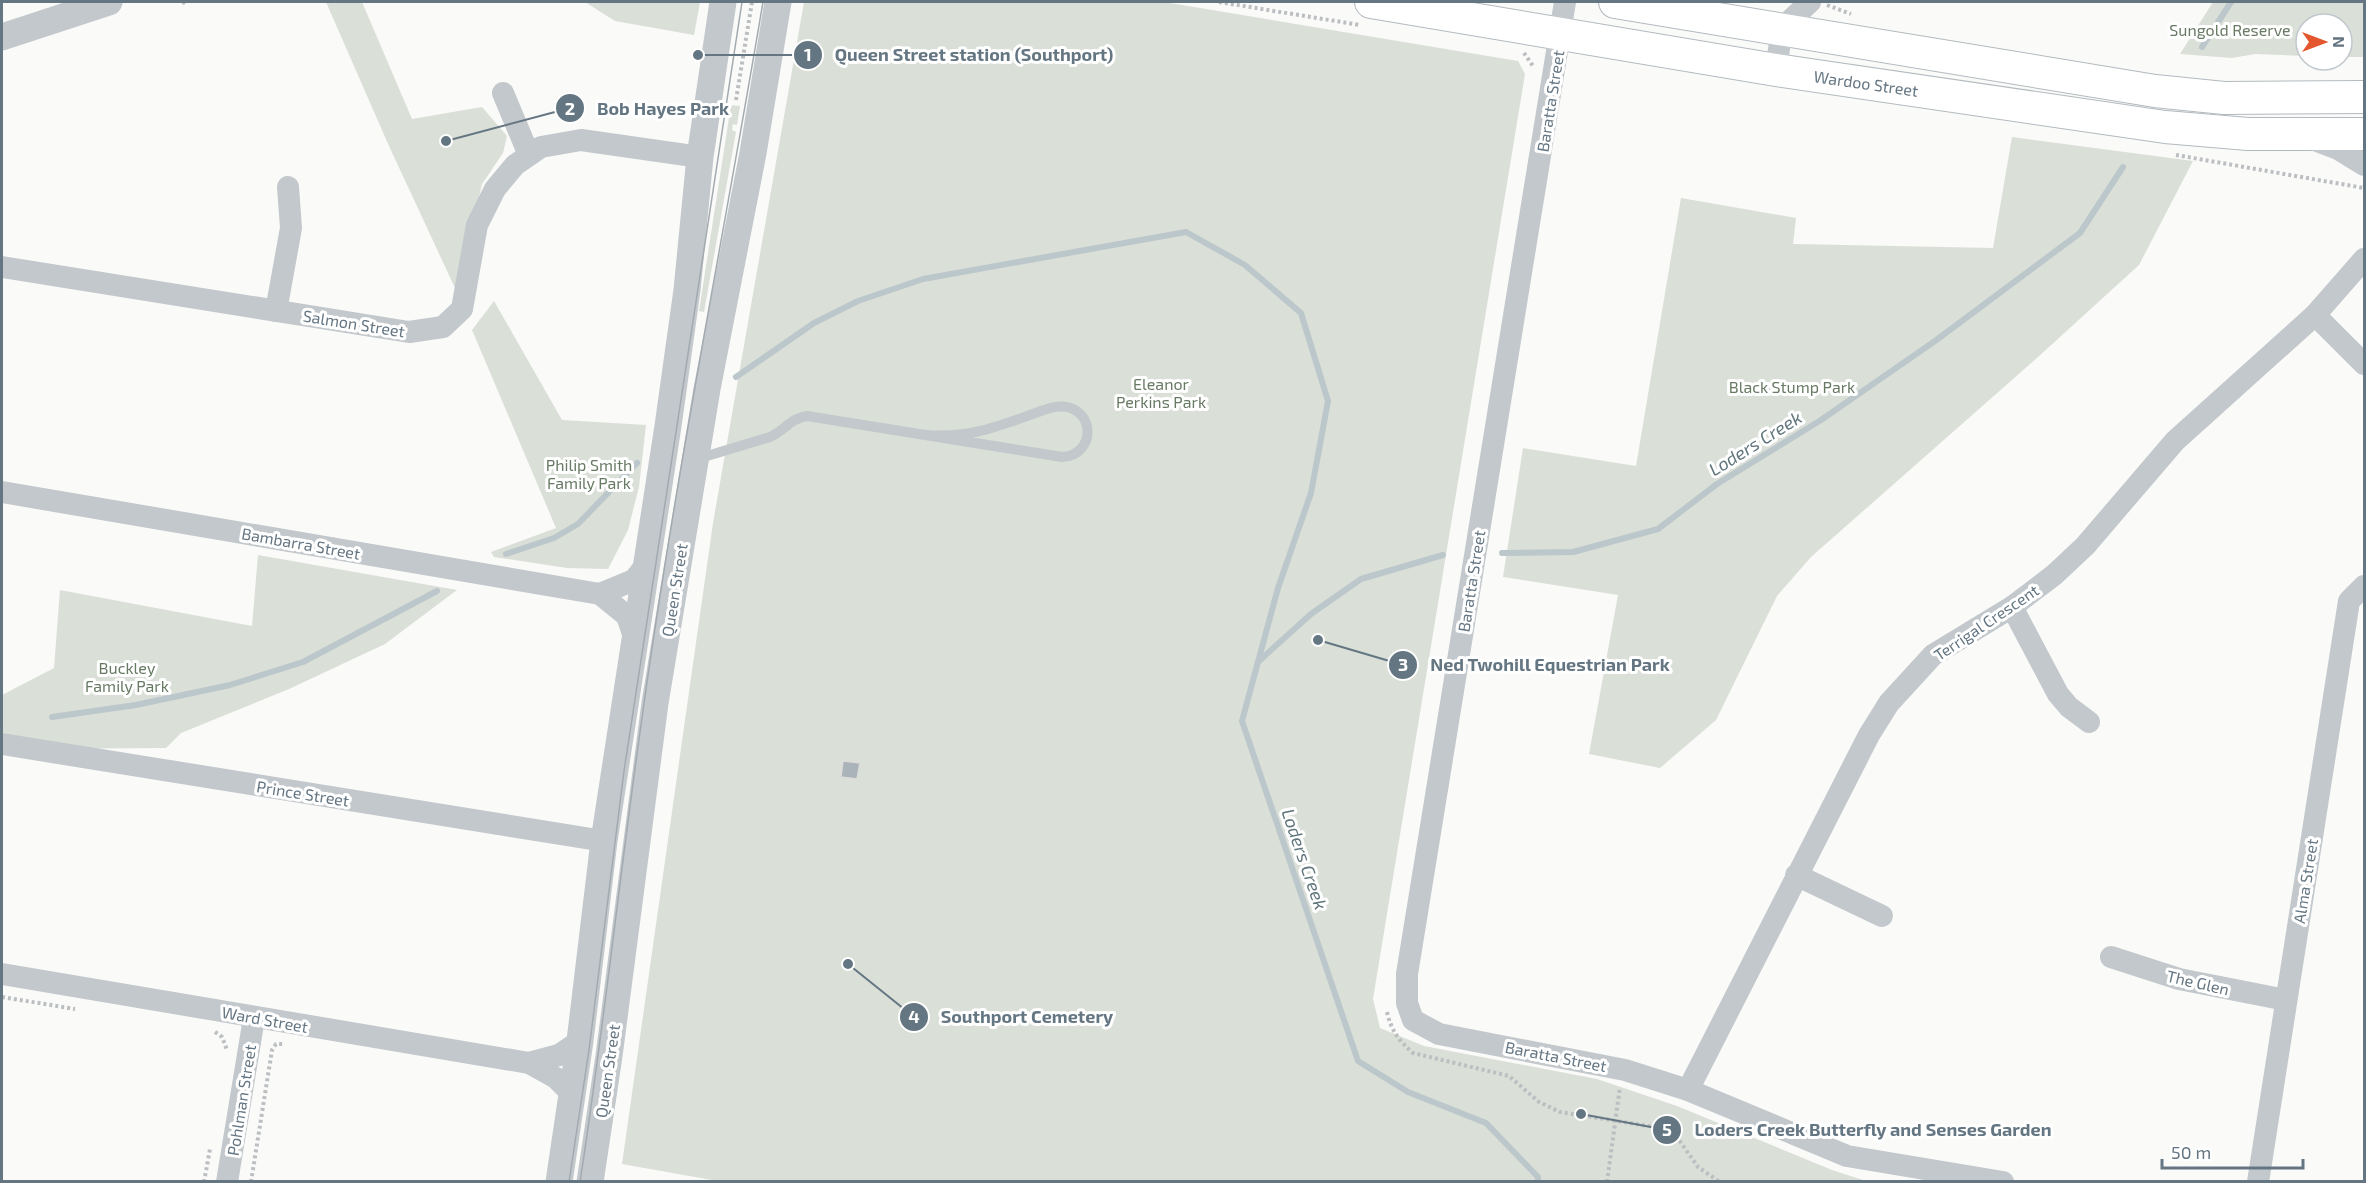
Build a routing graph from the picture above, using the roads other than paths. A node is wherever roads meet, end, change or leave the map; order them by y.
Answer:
1 (109, 2) edge
2 (723, 2) edge
3 (778, 2) edge
4 (1371, 2) edge
5 (1566, 2) edge
6 (1615, 2) edge
7 (1810, 2) edge
8 (1782, 28) junction
9 (1561, 33) junction
10 (2, 37) edge
11 (1776, 70) junction
12 (503, 93) dead end
13 (2364, 97) edge
14 (2364, 134) edge
15 (2301, 135) junction
16 (530, 155) junction
17 (700, 157) junction
18 (2364, 165) edge
19 (288, 187) dead end
20 (2364, 259) edge
21 (2, 267) edge
22 (276, 311) junction
23 (2314, 315) junction
24 (2364, 364) edge
25 (926, 435) junction
26 (695, 459) junction
27 (2, 492) edge
28 (645, 566) junction
29 (2364, 586) edge
30 (600, 594) junction
31 (2012, 607) junction
32 (634, 637) junction
33 (2090, 722) dead end
34 (2, 744) edge
35 (604, 841) junction
36 (1796, 875) junction
37 (1882, 916) dead end
38 (2111, 957) dead end
39 (2, 974) edge
40 (2286, 1000) junction
41 (254, 1018) junction
42 (580, 1041) junction
43 (530, 1063) junction
44 (1688, 1090) junction
45 (573, 1094) junction
46 (227, 1182) edge
47 (559, 1182) edge
48 (590, 1182) edge
49 (2003, 1182) edge
50 (2258, 1182) edge

1 - 10 street
2 - 17 street, Queen Street
3 - 26 street, Queen Street
4 - 9 main road, Wardoo Street
5 - 9 street, Baratta Street
6 - 8 main road
7 - 8 street
8 - 11 street
8 - 13 main road
9 - 11 main road, Wardoo Street
9 - 44 street, Baratta Street
11 - 15 main road, Wardoo Street
12 - 16 street
14 - 15 main road, Wardoo Street
15 - 18 street
16 - 17 street, Salmon Street
16 - 22 street, Salmon Street
17 - 28 street, Queen Street
19 - 22 street
20 - 23 street, Terrigal Crescent
21 - 22 street, Salmon Street
23 - 24 street
23 - 31 street, Terrigal Crescent
25 - 25 lane
25 - 26 lane
26 - 48 street, Queen Street
27 - 30 street, Bambarra Street
28 - 30 street
28 - 32 street, Queen Street
29 - 40 street, Alma Street
30 - 32 street, Bambarra Street
31 - 33 street
31 - 36 street, Terrigal Crescent
32 - 35 street, Queen Street
34 - 35 street, Prince Street
35 - 42 street, Queen Street
36 - 37 street
36 - 44 street, Terrigal Crescent
38 - 40 street, The Glen
39 - 41 street, Ward Street
40 - 50 street, Alma Street
41 - 43 street, Ward Street
41 - 46 street, Pohlman Street
42 - 43 street, Ward Street
42 - 45 street, Queen Street
43 - 45 street, Ward Street
44 - 49 street, Baratta Street
45 - 47 street, Queen Street

